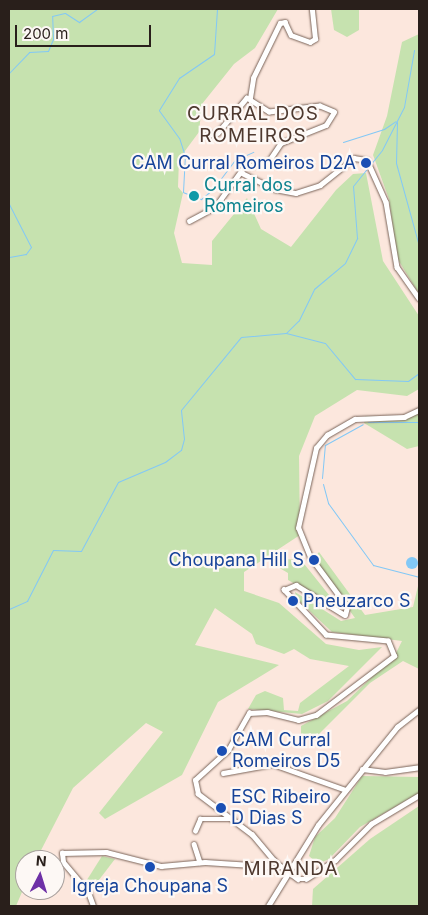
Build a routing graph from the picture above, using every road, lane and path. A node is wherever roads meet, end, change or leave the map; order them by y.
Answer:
1 (312, 9) edge
2 (250, 98) junction
3 (207, 136) dead end
4 (242, 173) junction
5 (189, 221) dead end
6 (419, 298) edge
7 (419, 410) edge
8 (419, 710) edge
9 (419, 767) edge
10 (362, 768) junction
11 (223, 773) dead end
12 (346, 790) junction
13 (419, 795) edge
14 (234, 819) junction
15 (195, 831) dead end
16 (194, 844) dead end
17 (274, 861) junction
18 (200, 862) junction
19 (290, 872) junction
20 (93, 906) edge
21 (268, 906) edge

1 - 2 street
2 - 3 street
2 - 4 street
4 - 5 street
4 - 6 street
7 - 14 street
8 - 10 street
9 - 10 street
10 - 12 street
11 - 12 street
12 - 19 street
13 - 19 street
14 - 15 street
14 - 17 street
16 - 18 street
17 - 18 street
17 - 19 street
18 - 20 street
19 - 21 street

